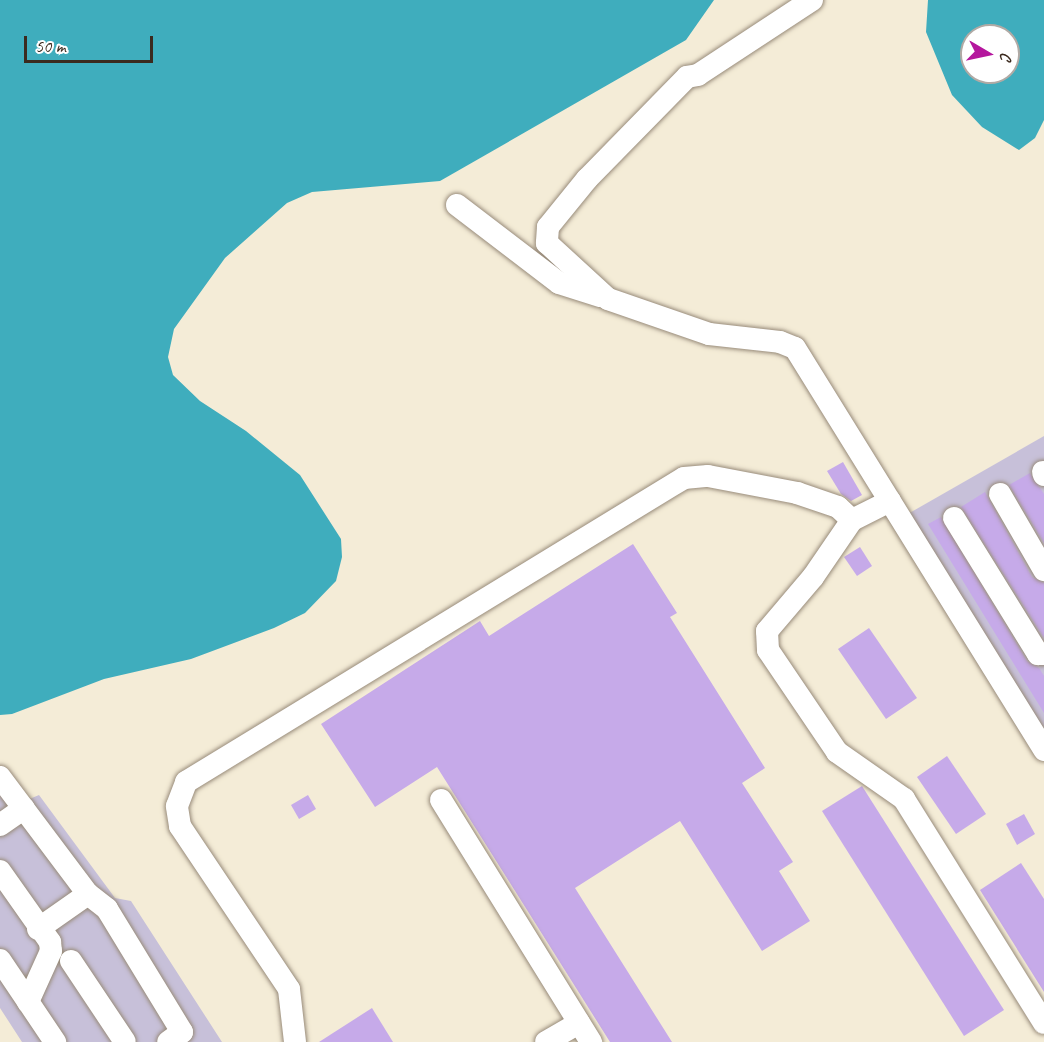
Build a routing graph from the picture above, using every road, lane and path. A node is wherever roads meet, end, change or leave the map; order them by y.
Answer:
1 (812, 0) edge
2 (457, 205) dead end
3 (608, 299) junction
4 (1000, 494) dead end
5 (890, 501) junction
6 (954, 518) dead end
7 (852, 520) junction
8 (1044, 570) edge
9 (1044, 654) edge
10 (1044, 750) edge
11 (0, 777) edge
12 (441, 800) dead end
13 (24, 808) junction
14 (0, 825) edge
15 (0, 871) edge
16 (88, 894) junction
17 (38, 929) junction
18 (0, 960) edge
19 (70, 961) dead end
20 (28, 1002) junction
21 (579, 1023) junction
22 (1044, 1023) edge
23 (180, 1039) edge
24 (55, 1042) edge
25 (125, 1042) edge
26 (295, 1042) edge
27 (546, 1042) edge
28 (591, 1042) edge

1 - 3 lane
2 - 3 lane
3 - 5 lane
4 - 8 lane
5 - 7 lane
5 - 10 lane
6 - 9 lane
7 - 22 lane
7 - 26 lane
11 - 13 lane
12 - 21 lane
13 - 14 lane
13 - 16 lane
15 - 17 lane
16 - 17 lane
16 - 23 lane
17 - 20 lane
18 - 20 lane
19 - 25 lane
20 - 24 lane
21 - 27 lane
21 - 28 lane

